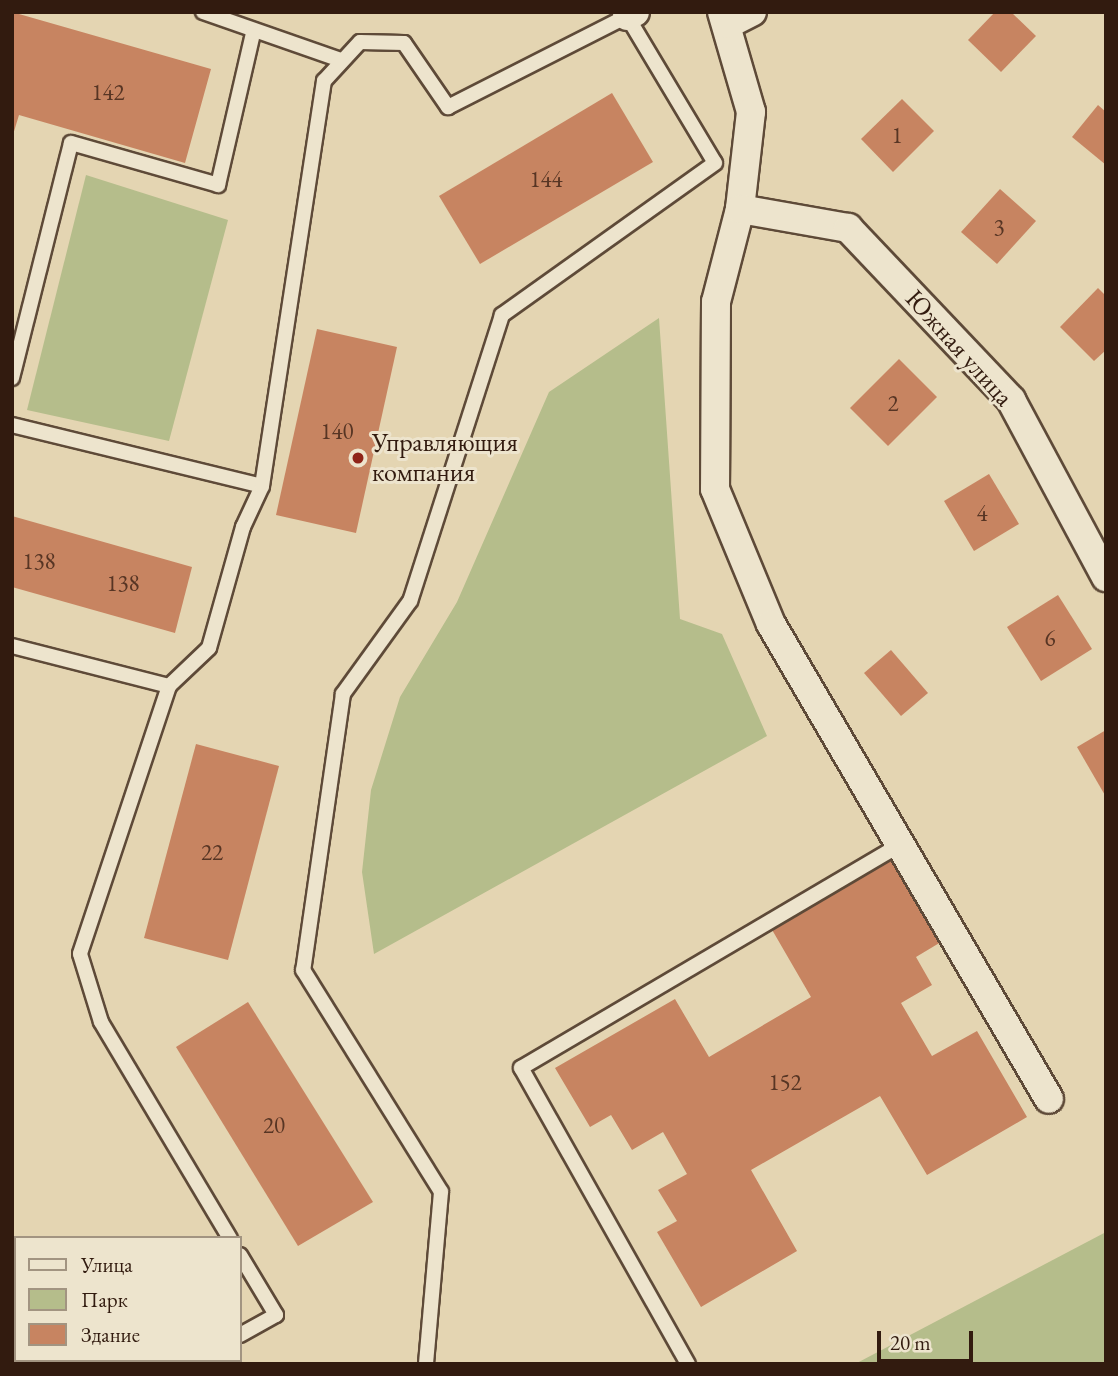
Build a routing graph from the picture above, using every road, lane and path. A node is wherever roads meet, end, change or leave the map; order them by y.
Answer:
1 (203, 12) edge
2 (631, 14) edge
3 (733, 16) edge
4 (253, 33) junction
5 (341, 60) junction
6 (740, 209) junction
7 (12, 378) edge
8 (12, 425) edge
9 (261, 486) junction
10 (1106, 577) edge
11 (12, 646) edge
12 (169, 686) junction
13 (900, 845) junction
14 (1049, 1099) dead end
15 (229, 1236) edge
16 (242, 1258) edge
17 (242, 1334) edge
18 (426, 1364) edge
19 (688, 1364) edge

1 - 4 lane
2 - 5 lane
2 - 18 lane
3 - 6 street
4 - 5 lane
4 - 7 lane
5 - 9 lane
6 - 10 street, Южная улица
6 - 13 street
8 - 9 lane
9 - 12 lane
11 - 12 lane
12 - 15 lane
13 - 14 street
13 - 19 lane
16 - 17 lane

